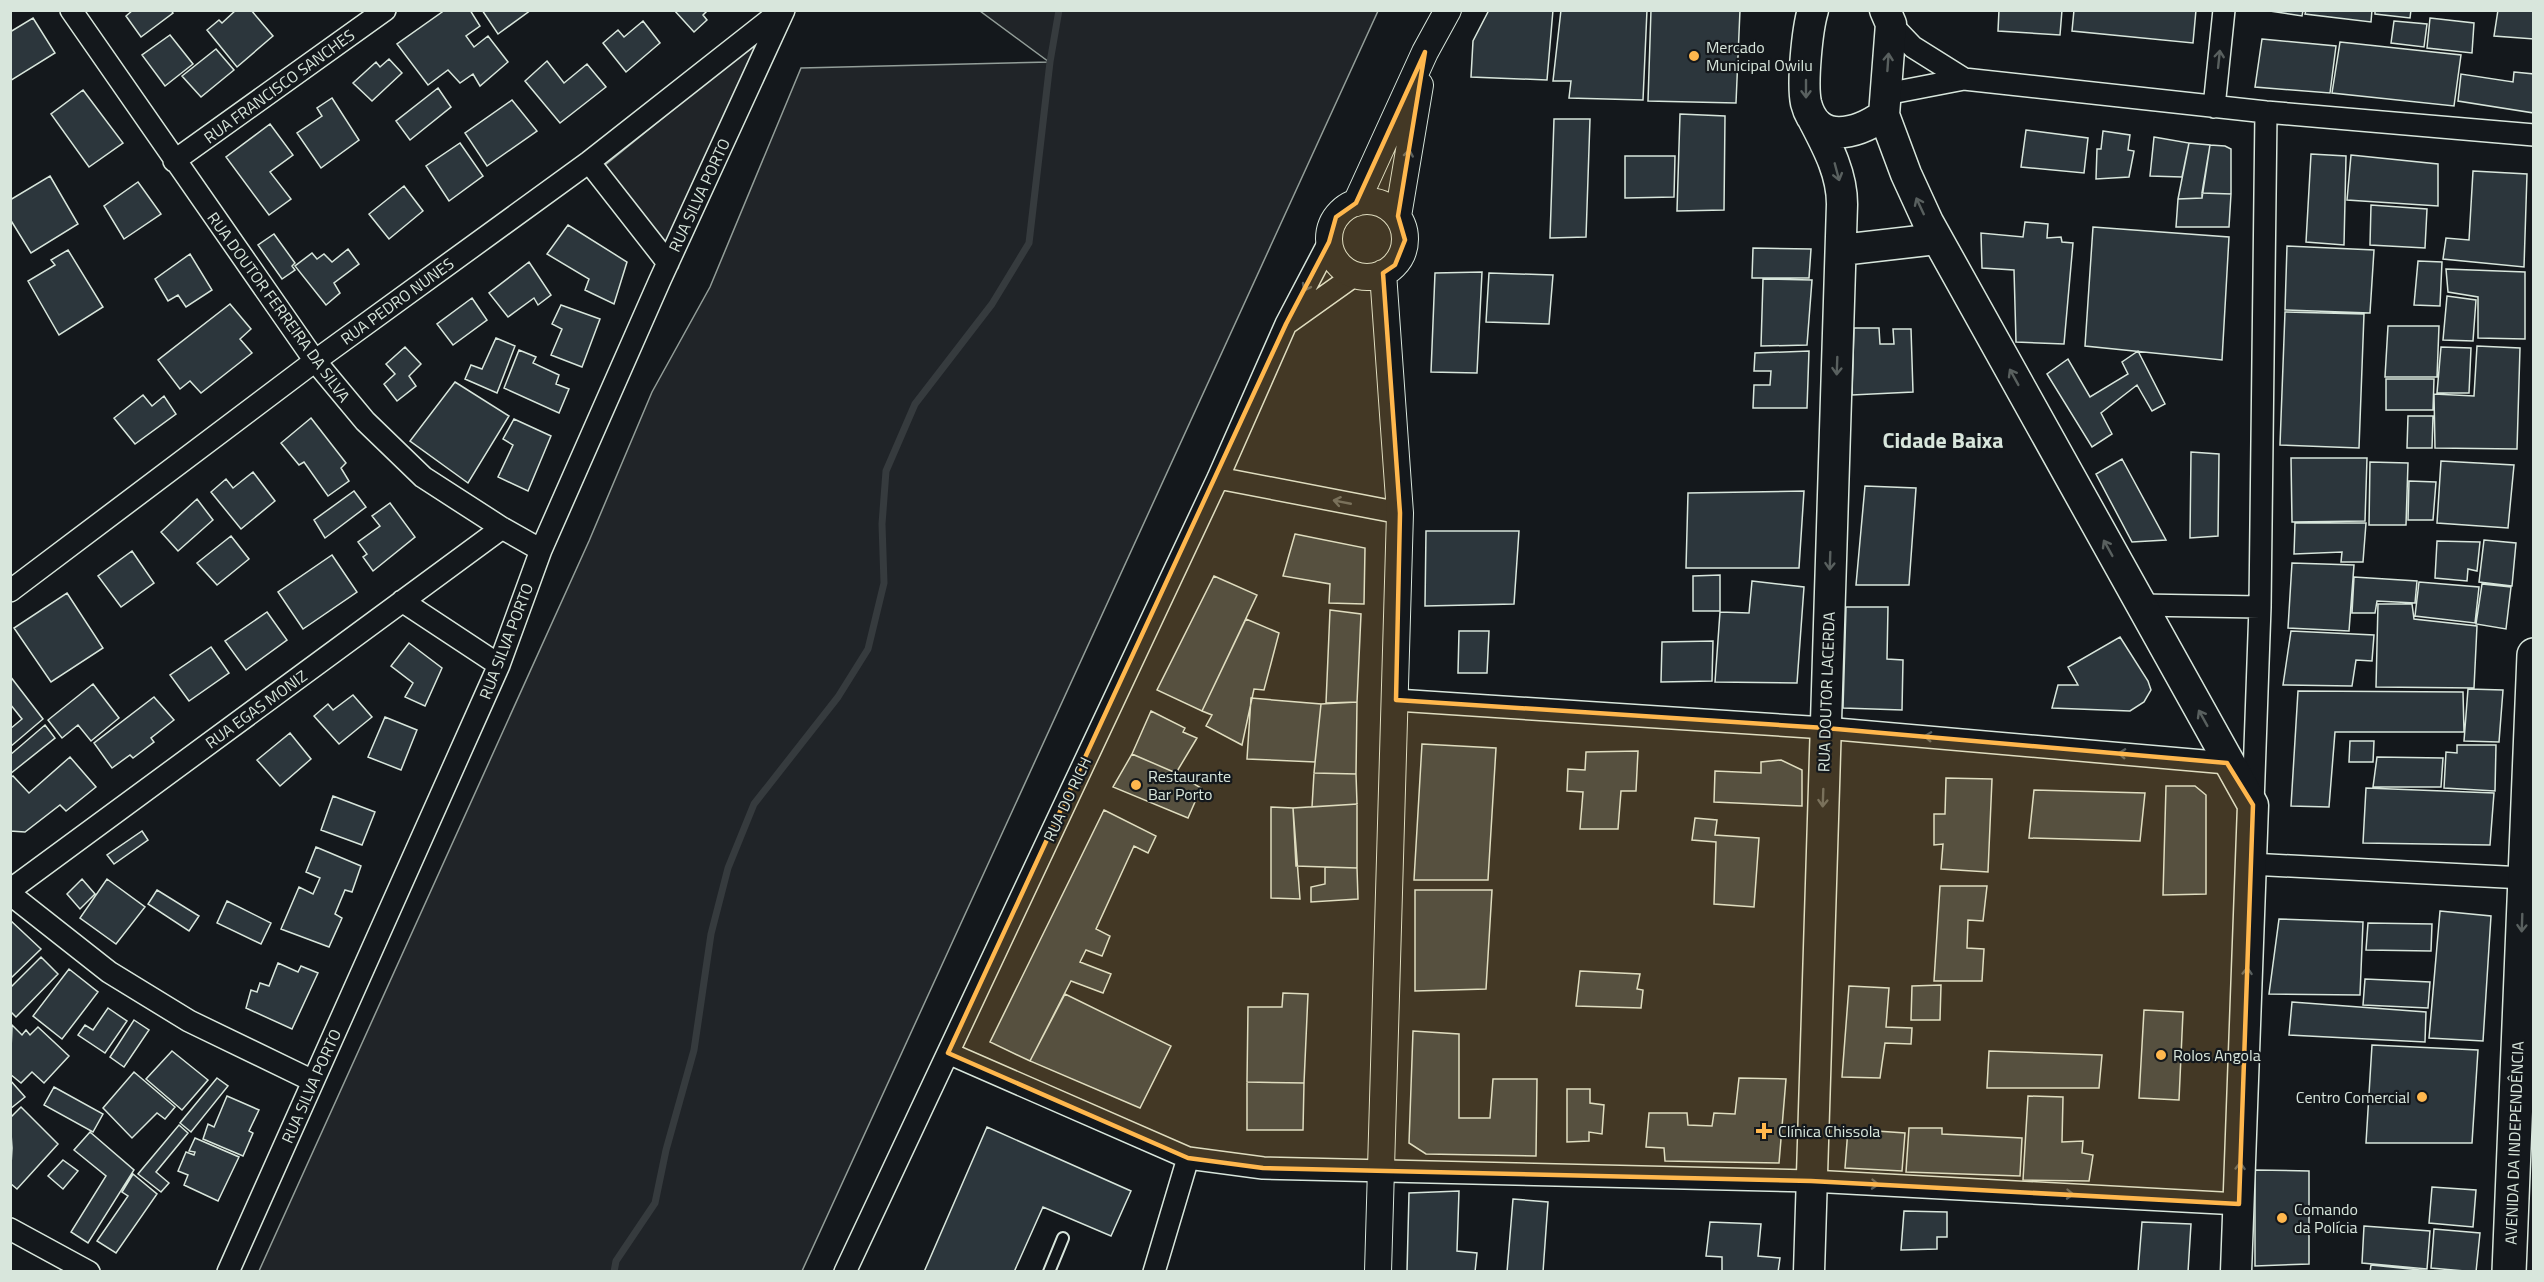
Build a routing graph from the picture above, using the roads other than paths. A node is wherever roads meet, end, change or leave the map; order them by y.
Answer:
1 (71, 10) edge
2 (385, 10) edge
3 (783, 10) edge
4 (1448, 10) edge
5 (1794, 10) edge
6 (1812, 10) edge
7 (2224, 10) edge
8 (1888, 17) edge
9 (1806, 41) junction
10 (1425, 52) junction
11 (1964, 79) junction
12 (1885, 105) junction
13 (2214, 107) junction
14 (2266, 112) junction
15 (1813, 119) junction
16 (2534, 135) edge
17 (174, 161) junction
18 (588, 162) junction
19 (1356, 203) junction
20 (1398, 216) junction
21 (1937, 239) junction
22 (1329, 242) junction
23 (1841, 250) junction
24 (668, 263) junction
25 (1383, 273) junction
26 (1355, 275) junction
27 (1286, 324) junction
28 (315, 361) junction
29 (1218, 478) junction
30 (1400, 513) junction
31 (502, 528) junction
32 (541, 550) junction
33 (10, 591) edge
34 (402, 601) junction
35 (2140, 605) junction
36 (2260, 607) junction
37 (2534, 655) edge
38 (499, 665) junction
39 (1396, 700) junction
40 (1825, 728) junction
41 (2227, 763) junction
42 (2253, 805) junction
43 (2250, 864) junction
44 (2524, 878) junction
45 (10, 892) edge
46 (948, 1053) junction
47 (313, 1081) junction
48 (1188, 1158) junction
49 (1383, 1170) junction
50 (1811, 1181) junction
51 (2238, 1203) junction
52 (2523, 1205) edge
53 (10, 1229) edge
54 (1063, 1238) dead end
55 (851, 1269) edge
56 (90, 1272) edge
57 (228, 1272) edge
58 (1049, 1272) edge
59 (1154, 1272) edge
60 (1378, 1272) edge
61 (1809, 1272) edge
62 (2236, 1272) edge
63 (2510, 1272) edge

1 - 17 street, RUA DOUTOR FERREIRA DA SILVA
2 - 17 street, RUA FRANCISCO SANCHES
3 - 18 street, RUA PEDRO NUNES
3 - 24 street, RUA SILVA PORTO
4 - 10 street
5 - 9 main road, RUA DOUTOR LACERDA
6 - 9 main road, RUA DOUTOR LACERDA
13 -> 7 street
8 - 11 street
12 -> 8 main road
9 -> 15 main road, RUA DOUTOR LACERDA
10 - 19 street
20 -> 10 street
11 - 12 street
11 - 13 street
12 - 15 main road
21 -> 12 main road
13 - 14 street
14 - 16 street
14 - 36 street
15 -> 23 main road, RUA DOUTOR LACERDA
17 - 28 street, RUA DOUTOR FERREIRA DA SILVA
18 - 24 street
18 - 28 street, RUA PEDRO NUNES
19 - 20 street
19 - 22 street
20 - 25 street
21 - 23 main road
35 -> 21 main road
22 - 26 street
22 -> 27 street, RUA DO RICH
23 -> 40 main road, RUA DOUTOR LACERDA
24 - 32 street, RUA SILVA PORTO
25 - 26 street
25 - 30 street
26 - 27 street
27 - 29 street, RUA DO RICH
28 - 31 street, RUA DOUTOR FERREIRA DA SILVA
28 - 33 street, RUA PEDRO NUNES
30 -> 29 street
29 - 46 street, RUA DO RICH
30 - 39 street
31 - 32 street, RUA DOUTOR FERREIRA DA SILVA
31 - 34 street, RUA EGAS MONIZ
32 - 38 street, RUA SILVA PORTO
34 - 38 street
34 - 45 street, RUA EGAS MONIZ
35 - 36 street
41 -> 35 main road
36 - 42 street
37 - 44 main road, AVENIDA DA INDEPENDÊNCIA
38 - 47 street, RUA SILVA PORTO
39 - 40 street
39 - 49 street
41 -> 40 street
40 -> 50 main road, RUA DOUTOR LACERDA
41 - 42 main road
42 - 43 main road
43 - 44 street
51 -> 43 main road
44 -> 52 main road, AVENIDA DA INDEPENDÊNCIA
45 - 47 street
46 - 48 street
46 - 55 street, RUA DO RICH
47 - 57 street, RUA SILVA PORTO
48 - 49 street
48 - 59 street
49 - 50 street
49 - 60 street
50 -> 51 street
50 - 61 main road, RUA DOUTOR LACERDA
51 - 62 main road
52 - 63 main road, AVENIDA DA INDEPENDÊNCIA
53 - 56 street
54 - 58 lane

